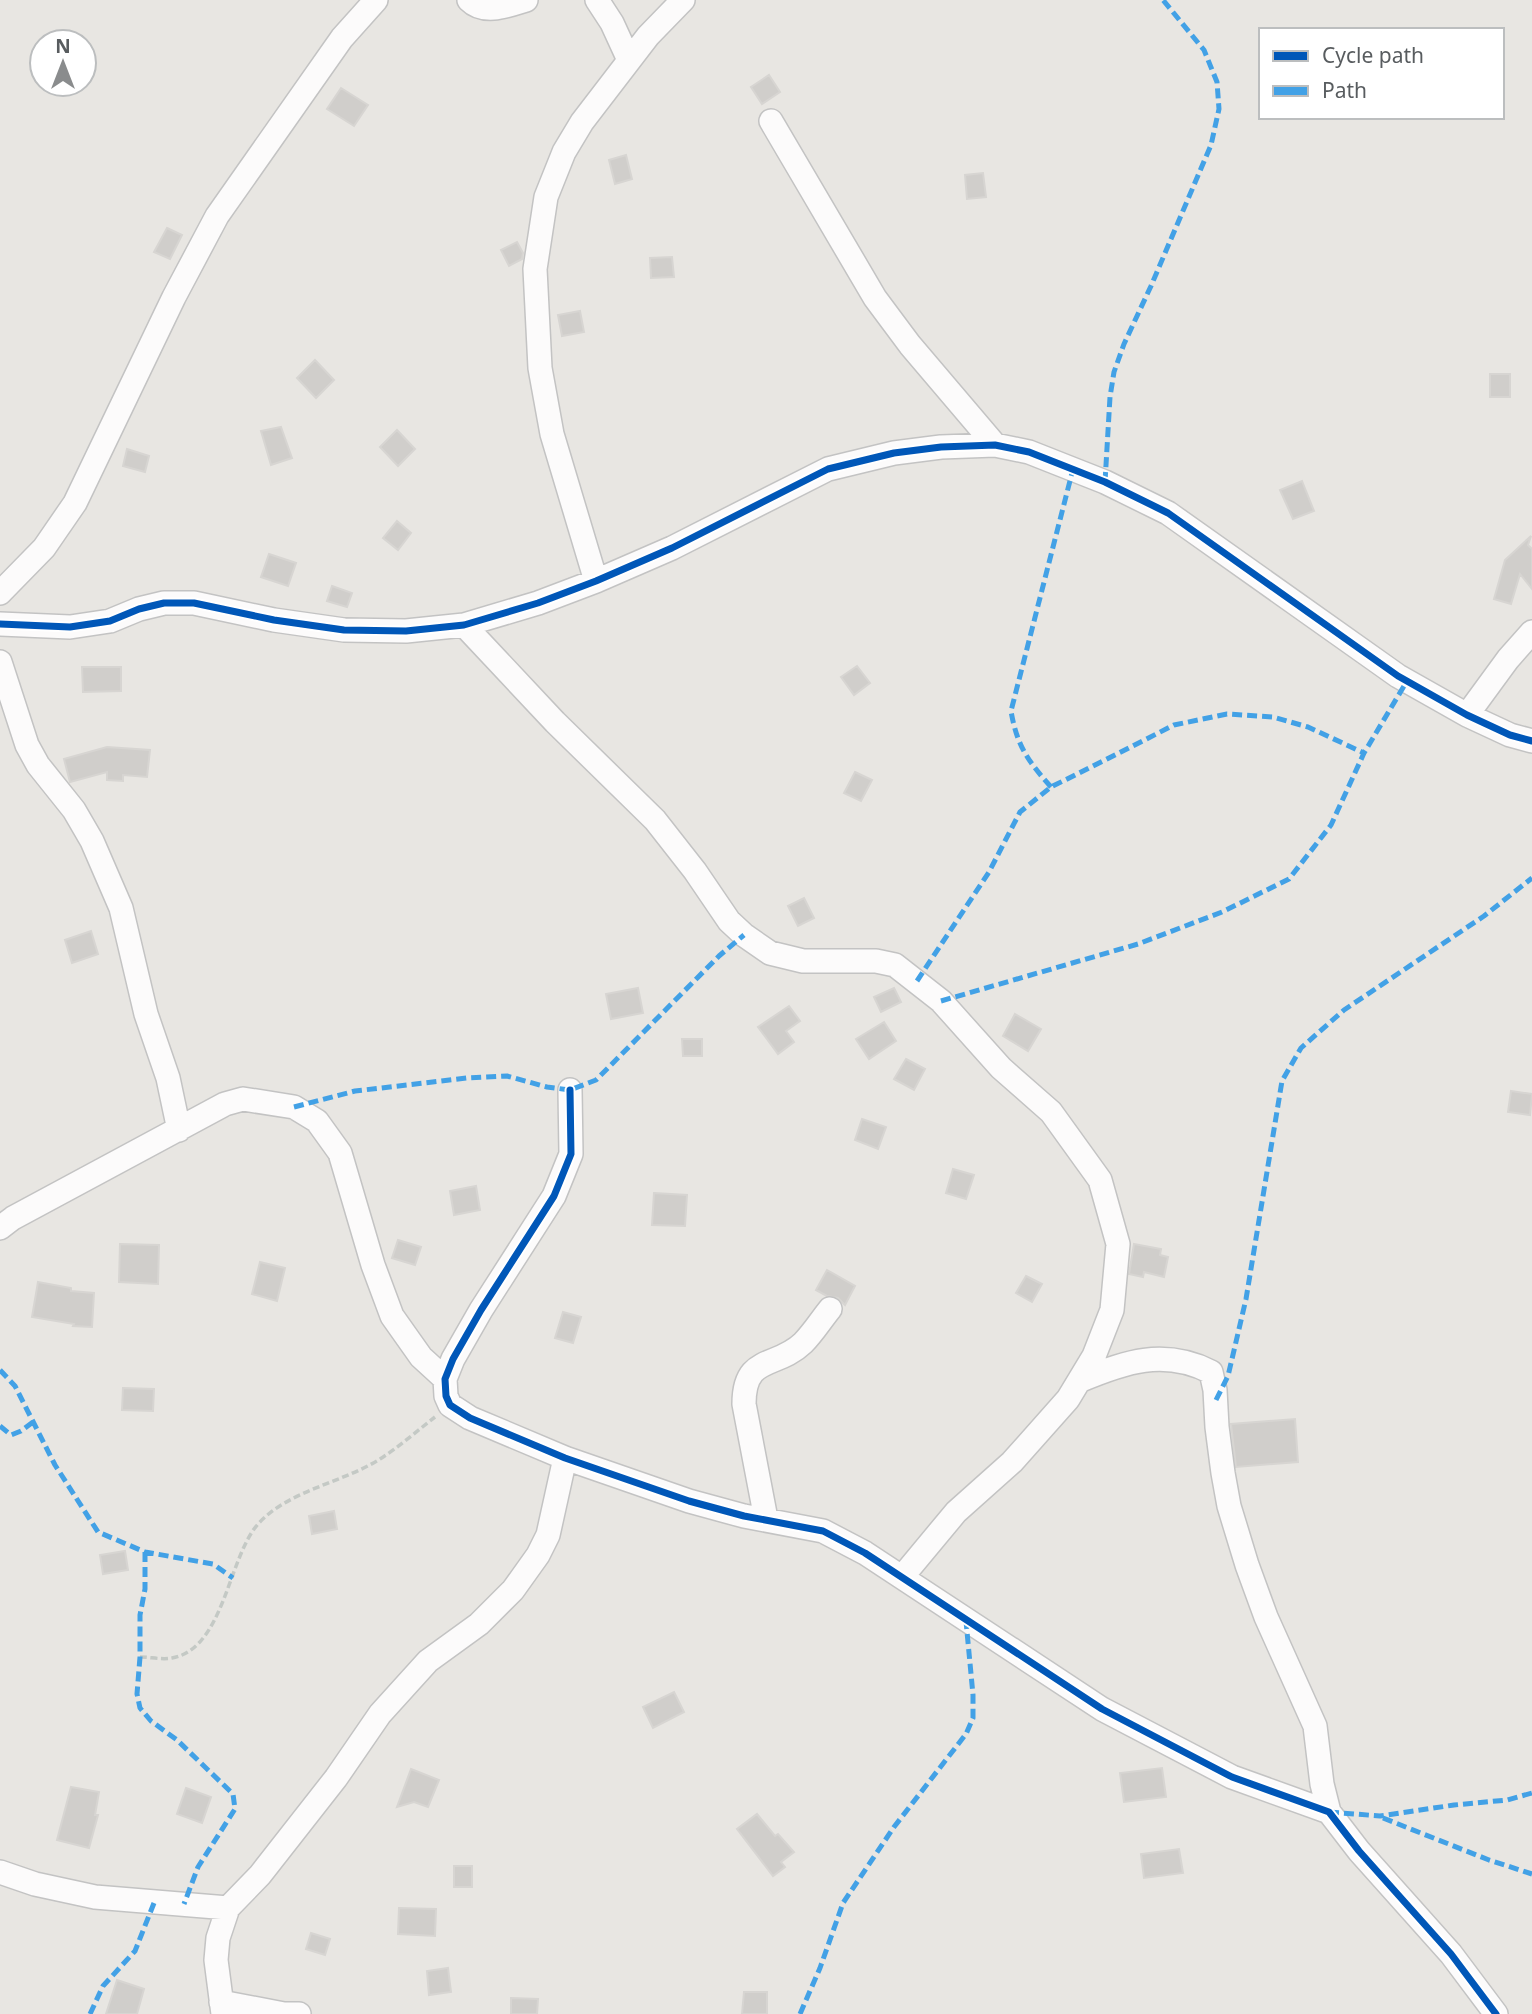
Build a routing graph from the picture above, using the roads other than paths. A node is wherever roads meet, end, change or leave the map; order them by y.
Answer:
1 (376, 0) edge
2 (468, 0) edge
3 (526, 0) edge
4 (597, 0) edge
5 (682, 0) edge
6 (629, 60) junction
7 (771, 121) dead end
8 (995, 445) junction
9 (596, 581) junction
10 (0, 593) edge
11 (0, 624) edge
12 (464, 625) junction
13 (1532, 632) edge
14 (0, 662) edge
15 (1467, 715) junction
16 (1532, 741) edge
17 (570, 1090) dead end
18 (179, 1130) junction
19 (0, 1228) edge
20 (830, 1309) dead end
21 (445, 1378) junction
22 (1079, 1381) junction
23 (565, 1458) junction
24 (766, 1519) junction
25 (902, 1577) junction
26 (1329, 1812) junction
27 (0, 1872) edge
28 (228, 1908) junction
29 (222, 2008) edge
30 (299, 2014) edge
31 (1496, 2014) edge

1 - 10 street
2 - 3 street
4 - 6 street
5 - 6 street
6 - 9 street
7 - 8 street
8 - 9 street
8 - 15 street
9 - 12 street
11 - 12 street
12 - 22 street
13 - 15 street
14 - 18 street
15 - 16 street
17 - 21 street
18 - 19 street
18 - 21 street
20 - 24 street
21 - 23 street
22 - 25 street
22 - 26 street
23 - 24 street
23 - 28 street
24 - 25 street
25 - 26 street
26 - 31 street
27 - 28 street
28 - 29 street
29 - 30 street

